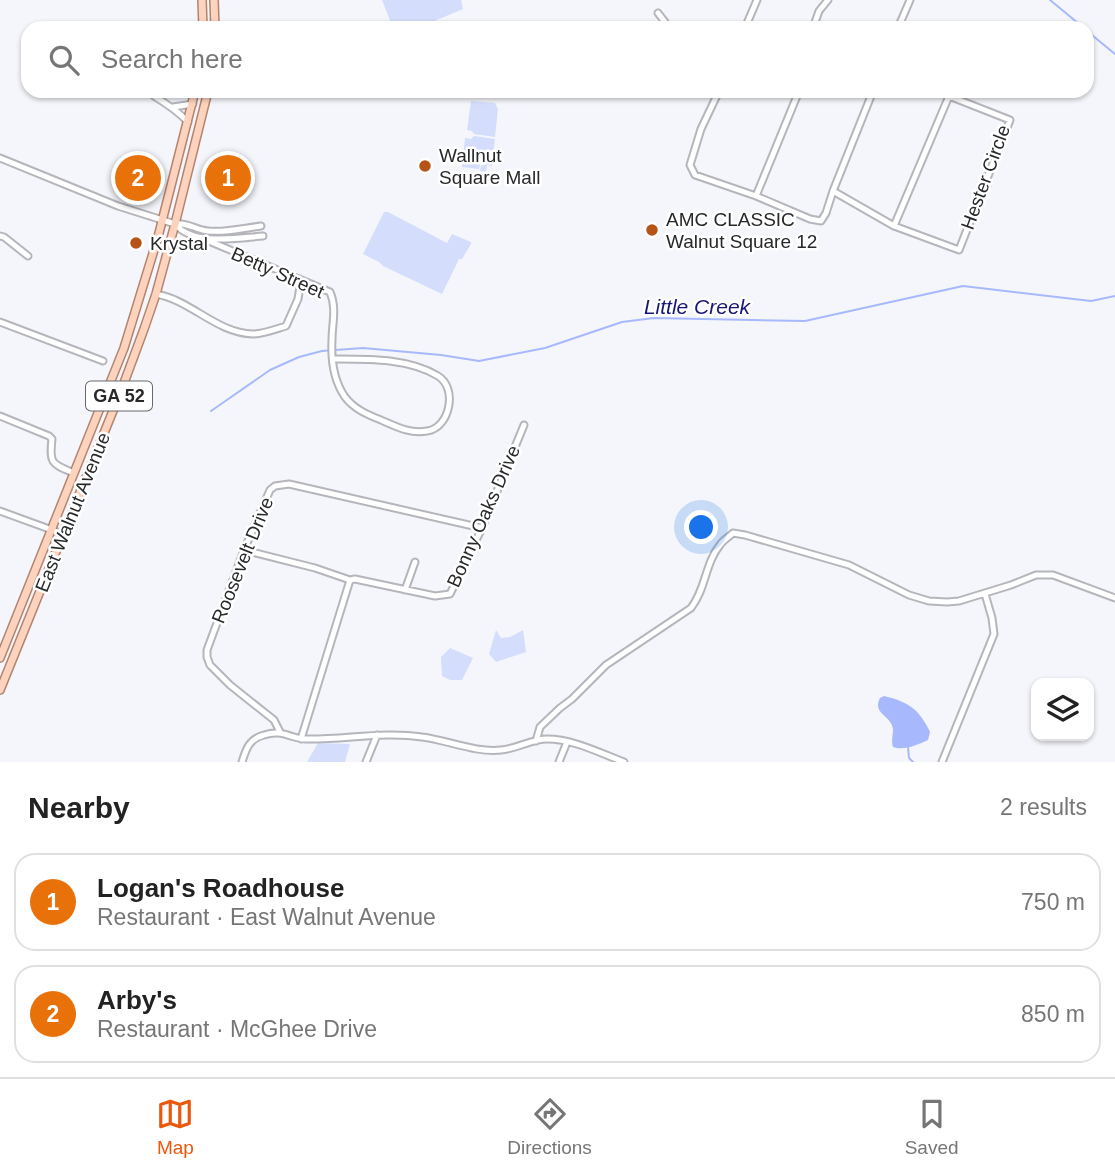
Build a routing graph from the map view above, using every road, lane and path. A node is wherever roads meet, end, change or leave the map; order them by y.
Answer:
1 (202, 0) edge
2 (214, 0) edge
3 (757, 0) edge
4 (828, 0) edge
5 (910, 0) edge
6 (658, 13) dead end
7 (203, 21) edge
8 (216, 21) edge
9 (664, 21) edge
10 (748, 21) edge
11 (815, 21) edge
12 (901, 21) edge
13 (157, 98) edge
14 (194, 98) edge
15 (206, 98) edge
16 (716, 98) edge
17 (796, 98) edge
18 (870, 98) edge
19 (948, 98) edge
20 (954, 98) edge
21 (193, 104) junction
22 (173, 107) junction
23 (188, 122) junction
24 (0, 158) edge
25 (833, 191) junction
26 (756, 195) junction
27 (163, 221) junction
28 (175, 224) junction
29 (261, 226) dead end
30 (894, 226) junction
31 (0, 236) edge
32 (263, 236) dead end
33 (204, 239) junction
34 (28, 256) dead end
35 (301, 280) junction
36 (156, 294) junction
37 (0, 323) edge
38 (333, 359) junction
39 (103, 361) dead end
40 (0, 416) edge
41 (524, 425) dead end
42 (74, 473) junction
43 (0, 511) edge
44 (482, 528) junction
45 (51, 531) junction
46 (63, 534) junction
47 (244, 550) junction
48 (415, 562) dead end
49 (350, 580) junction
50 (405, 590) junction
51 (985, 594) junction
52 (1115, 598) edge
53 (0, 658) edge
54 (0, 690) edge
55 (280, 732) junction
56 (377, 734) junction
57 (301, 739) junction
58 (536, 741) junction
59 (567, 741) junction
60 (242, 762) edge
61 (366, 762) edge
62 (559, 762) edge
63 (624, 762) edge
64 (942, 762) edge

1 - 7 main road
2 - 8 main road
3 - 10 street
4 - 11 street
5 - 12 street
6 - 9 street
13 - 22 street
14 - 21 main road, East Walnut Avenue / GA 52
15 - 28 main road, East Walnut Avenue / GA 52
16 - 26 street
17 - 26 street
18 - 25 street
19 - 30 street
20 - 30 street, Hester Circle
21 - 22 street
21 - 23 main road, East Walnut Avenue / GA 52
22 - 23 street
23 - 27 main road, East Walnut Avenue / GA 52
24 - 27 street
25 - 26 street
25 - 30 street, Hester Circle
27 - 28 street
27 - 42 main road, East Walnut Avenue / GA 52
28 - 29 street
28 - 33 street, Betty Street
28 - 36 main road, East Walnut Avenue / GA 52
31 - 34 street
32 - 33 street
33 - 35 street, Betty Street
35 - 36 street
35 - 38 street, Betty Street
36 - 46 main road, East Walnut Avenue / GA 52
37 - 39 street
38 - 38 street, Betty Street
40 - 42 street
41 - 44 street, Bonny Oaks Drive
42 - 45 main road, East Walnut Avenue / GA 52
43 - 45 street
44 - 47 street, Roosevelt Drive
44 - 50 street, Bonny Oaks Drive
45 - 46 street
45 - 53 main road, East Walnut Avenue / GA 52
46 - 54 main road, East Walnut Avenue / GA 52
47 - 49 street, Bonny Oaks Drive
47 - 55 street, Roosevelt Drive
48 - 50 street
49 - 50 street, Bonny Oaks Drive
49 - 57 street
51 - 52 street
51 - 58 street
51 - 64 street
55 - 57 street
55 - 60 street
56 - 57 street
56 - 58 street
56 - 61 street
58 - 59 street
59 - 62 street
59 - 63 street

